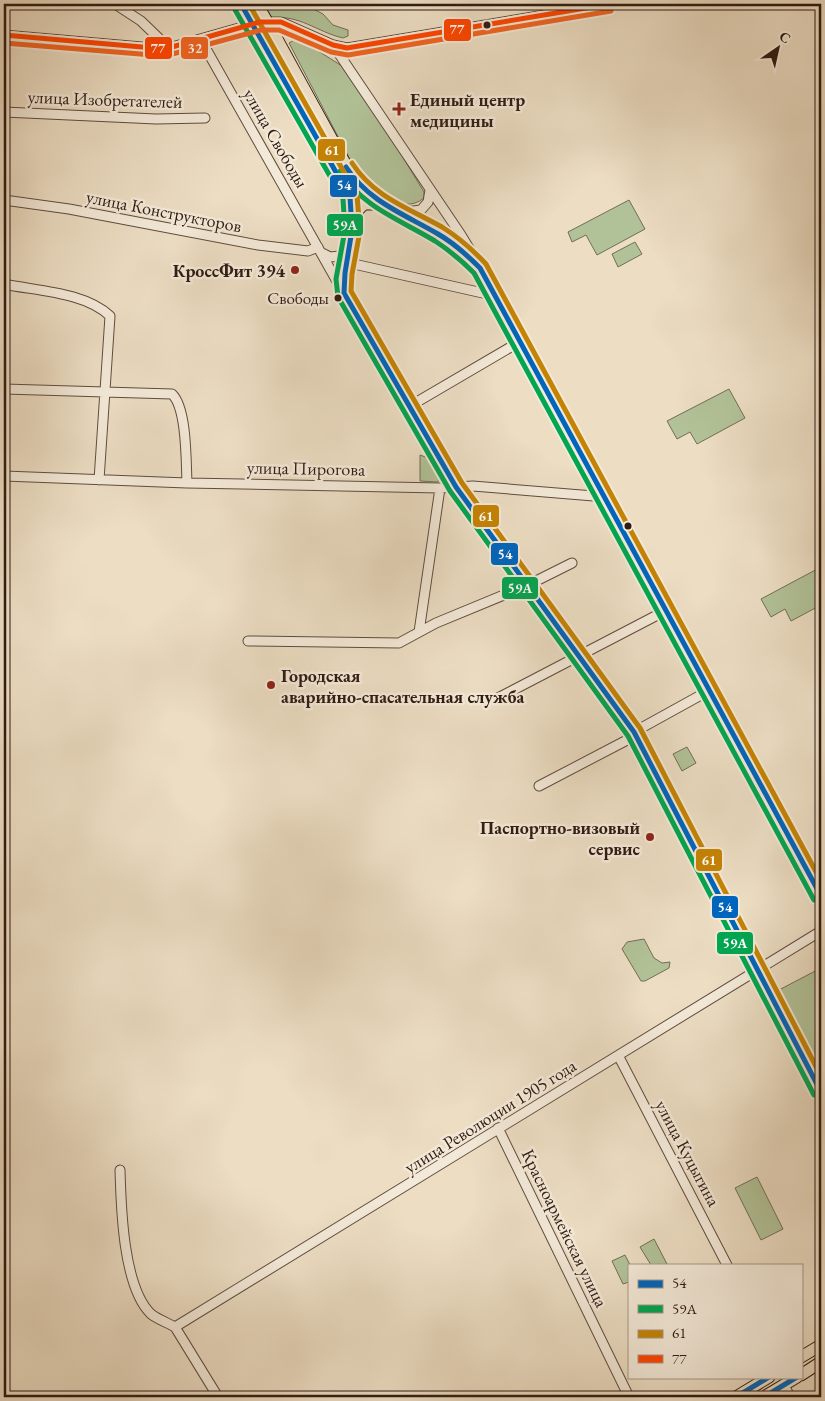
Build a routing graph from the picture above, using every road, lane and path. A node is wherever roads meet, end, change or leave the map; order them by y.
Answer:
1 (115, 4) edge
2 (241, 4) edge
3 (257, 4) edge
4 (610, 4) edge
5 (4, 35) edge
6 (201, 40) junction
7 (333, 45) junction
8 (170, 49) junction
9 (4, 112) edge
10 (205, 118) dead end
11 (430, 190) junction
12 (4, 200) edge
13 (380, 204) junction
14 (398, 214) junction
15 (353, 215) junction
16 (351, 241) junction
17 (320, 250) junction
18 (345, 262) junction
19 (480, 268) junction
20 (4, 284) edge
21 (344, 293) junction
22 (496, 296) junction
23 (521, 341) junction
24 (4, 389) edge
25 (104, 391) junction
26 (410, 406) junction
27 (4, 476) edge
28 (99, 480) junction
29 (187, 484) junction
30 (456, 487) junction
31 (440, 488) junction
32 (606, 497) junction
33 (572, 562) dead end
34 (528, 585) junction
35 (667, 610) junction
36 (419, 632) junction
37 (248, 641) dead end
38 (578, 656) junction
39 (710, 690) junction
40 (496, 699) dead end
41 (634, 732) junction
42 (539, 786) dead end
43 (821, 896) edge
44 (821, 932) edge
45 (757, 969) junction
46 (619, 1057) junction
47 (821, 1092) edge
48 (498, 1128) junction
49 (120, 1170) dead end
50 (726, 1264) edge
51 (175, 1327) junction
52 (821, 1345) edge
53 (802, 1356) edge
54 (821, 1362) edge
55 (802, 1374) edge
56 (767, 1378) edge
57 (795, 1378) edge
58 (784, 1385) junction
59 (218, 1397) edge
60 (629, 1397) edge
61 (736, 1397) edge
62 (764, 1397) edge
63 (790, 1397) edge

1 - 8 street
2 - 15 main road, bridge
3 - 13 main road, bridge
4 - 7 street
5 - 8 street
6 - 7 street
6 - 8 street
6 - 17 street, улица Свободы
7 - 11 street
9 - 10 street, улица Изобретателей
11 - 14 street
11 - 19 street
12 - 17 street, улица Конструкторов
13 - 14 main road
13 - 15 main road
14 - 19 main road
15 - 16 main road
16 - 17 street
16 - 18 main road
17 - 21 street, улица Свободы
18 - 21 main road
18 - 22 street
19 - 22 main road
20 - 25 street
21 - 26 main road, улица Свободы
22 - 23 main road
23 - 26 street
23 - 32 main road
24 - 25 street
25 - 28 street
25 - 29 street
26 - 30 main road, улица Свободы
27 - 28 street, улица Пирогова
28 - 29 street, улица Пирогова
29 - 31 street, улица Пирогова
30 - 31 street, улица Пирогова
30 - 32 street, улица Пирогова
30 - 34 main road, улица Свободы
31 - 36 street
32 - 35 main road
33 - 34 street
34 - 36 street
34 - 38 main road, улица Свободы
35 - 38 street
35 - 39 main road
36 - 37 street
38 - 40 street
38 - 41 main road, улица Свободы
39 - 41 street
39 - 43 main road
41 - 42 street
41 - 45 main road, улица Свободы
44 - 45 street, улица Революции 1905 года
45 - 46 street, улица Революции 1905 года
45 - 47 main road, улица Свободы
46 - 48 street, улица Революции 1905 года
46 - 50 street, улица Куцыгина
48 - 51 street, улица Революции 1905 года
48 - 60 street, Красноармейская улица
49 - 51 street
51 - 59 street
52 - 53 main road
54 - 55 main road
56 - 61 main road
57 - 58 main road
58 - 62 main road
58 - 63 street

